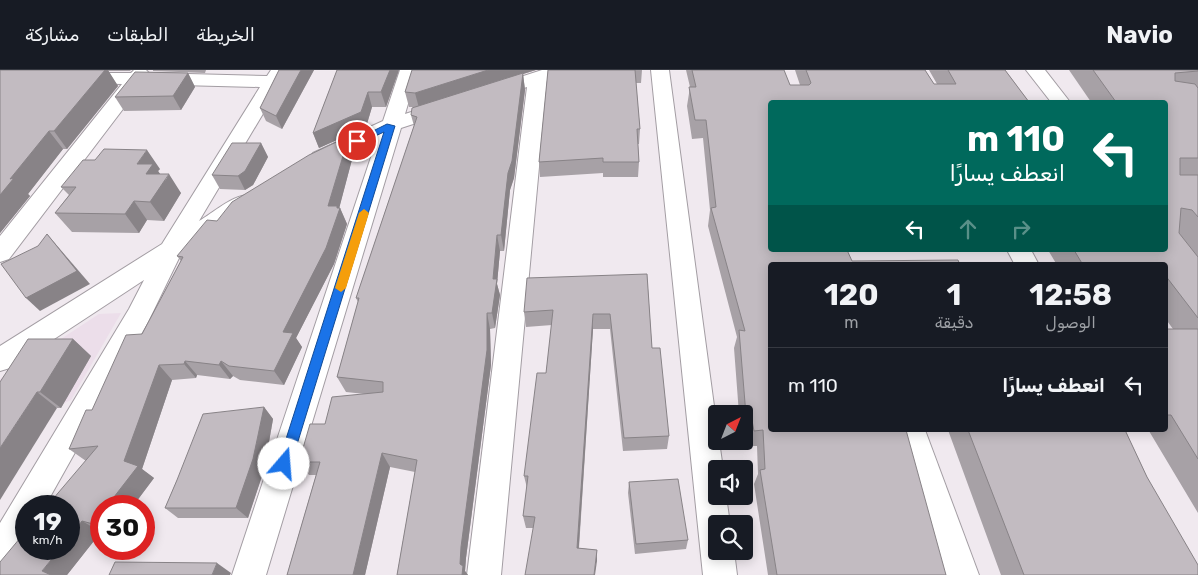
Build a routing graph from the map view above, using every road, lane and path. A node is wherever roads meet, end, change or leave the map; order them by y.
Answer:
1 (409, 70) edge
2 (660, 70) edge
3 (1035, 70) edge
4 (549, 73) edge
5 (140, 74) edge
6 (59, 76) edge
7 (277, 76) edge
8 (1058, 100) edge
9 (390, 126) junction
10 (298, 169) edge
11 (265, 190) edge
12 (172, 248) junction
13 (0, 253) edge
14 (0, 360) edge
15 (911, 432) edge
16 (34, 495) edge
17 (713, 515) edge
18 (15, 528) edge
19 (0, 555) edge
20 (718, 560) edge
21 (249, 575) edge
22 (484, 575) edge
23 (720, 575) edge
24 (962, 575) edge

1 - 9 street
2 - 17 street
3 - 8 street
4 - 9 street
4 - 22 street
5 - 6 street
5 - 7 street
5 - 13 street
7 - 12 street
9 - 10 street
9 - 21 street
11 - 12 street
12 - 14 street
12 - 16 street
15 - 24 street
18 - 19 street
20 - 23 street

